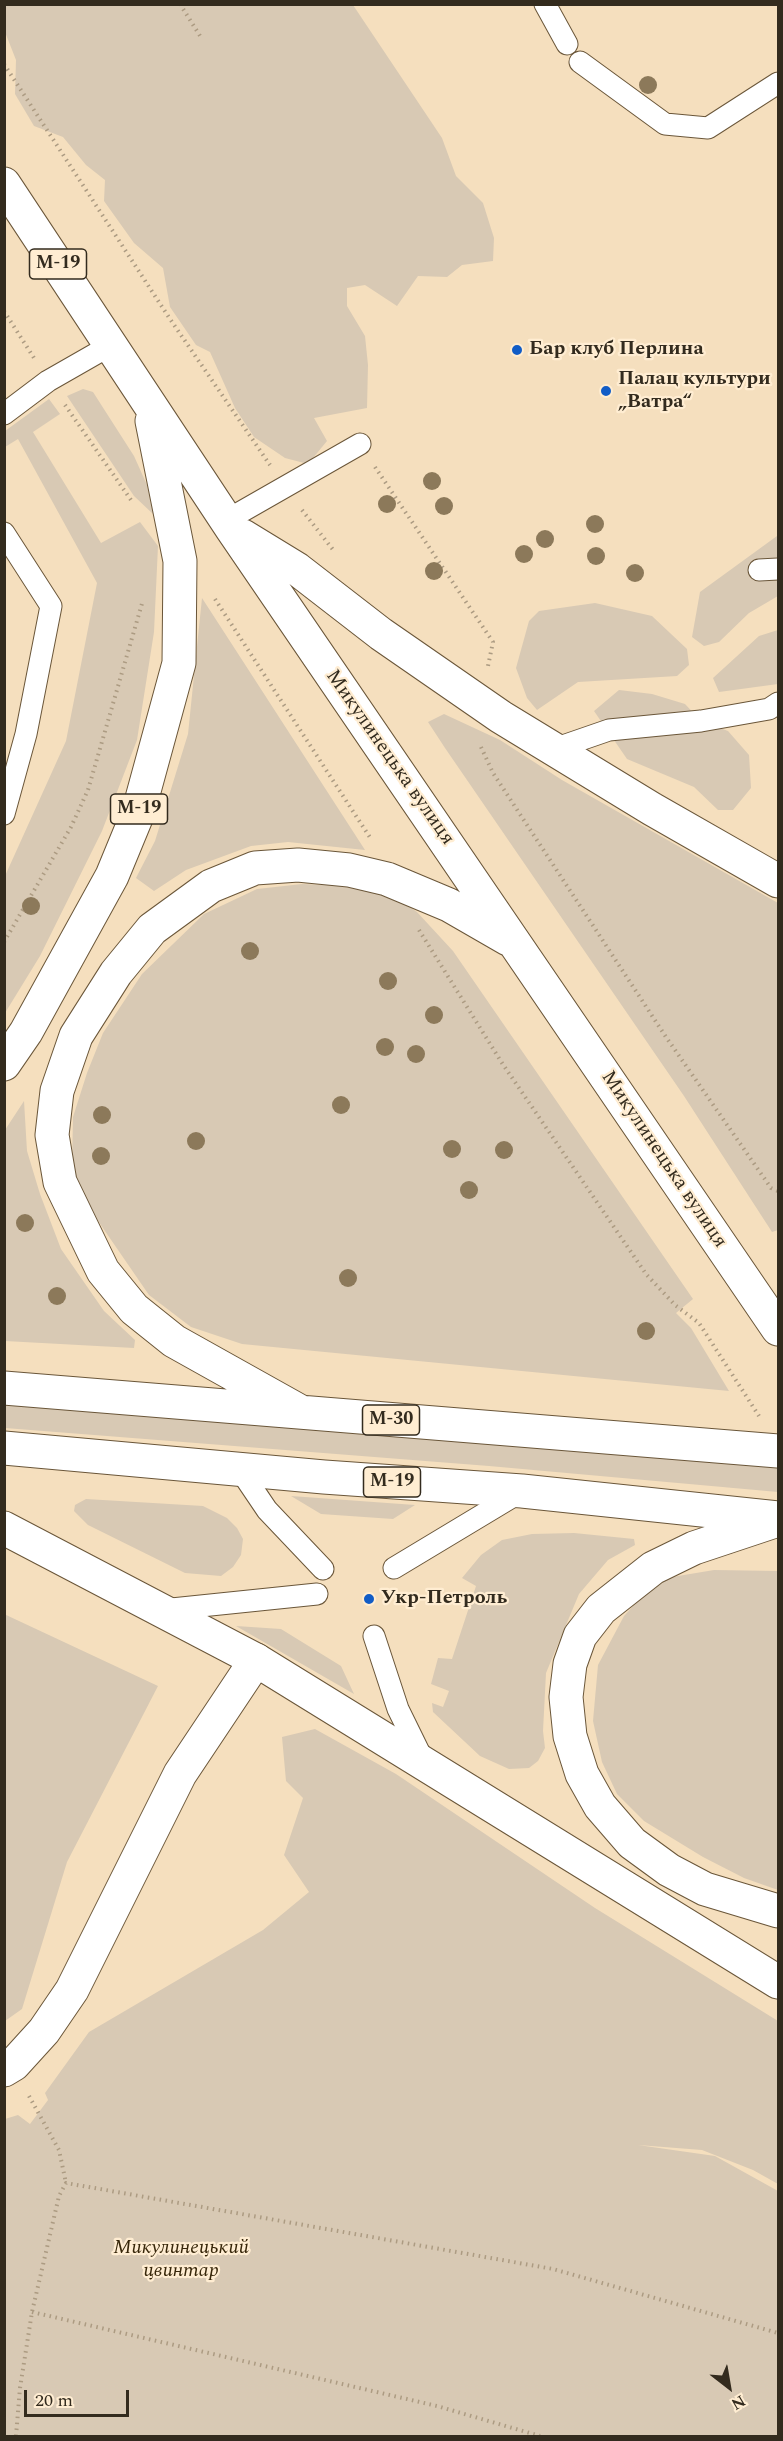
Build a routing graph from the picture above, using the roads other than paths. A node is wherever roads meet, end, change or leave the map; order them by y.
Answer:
1 (544, 4) edge
2 (567, 44) dead end
3 (580, 62) dead end
4 (778, 83) edge
5 (4, 184) edge
6 (111, 345) junction
7 (147, 401) junction
8 (4, 414) edge
9 (360, 444) road end
10 (229, 525) junction
11 (4, 533) edge
12 (778, 703) edge
13 (554, 749) junction
14 (10, 770) edge
15 (4, 814) edge
16 (778, 881) edge
17 (514, 942) junction
18 (4, 1064) edge
19 (778, 1329) edge
20 (4, 1388) edge
21 (301, 1412) junction
22 (4, 1448) edge
23 (778, 1451) edge
24 (240, 1470) junction
25 (522, 1491) junction
26 (778, 1519) edge
27 (4, 1528) edge
28 (394, 1568) dead end
29 (323, 1569) dead end
30 (317, 1594) dead end
31 (161, 1610) junction
32 (375, 1636) dead end
33 (256, 1660) junction
34 (424, 1762) junction
35 (778, 1911) edge
36 (778, 1982) edge
37 (9, 2067) edge

1 - 2 lane
3 - 4 lane
5 - 6 main road, Микулинецька вулиця / М-19
6 - 7 main road, Микулинецька вулиця / М-19
6 - 8 lane
7 - 10 main road, Микулинецька вулиця / М-19
7 - 18 main road, М-19
9 - 10 lane
10 - 13 main road
10 - 17 main road, Микулинецька вулиця / М-19
11 - 14 lane
12 - 13 lane
13 - 16 main road
14 - 15 lane
17 - 19 main road, Микулинецька вулиця / М-19
17 - 21 main road
20 - 21 main road, М-30
21 - 23 main road, М-30
22 - 24 main road, М-19
24 - 25 main road, М-19
24 - 29 lane
25 - 26 main road, М-19
25 - 28 lane
26 - 35 main road
27 - 31 main road
30 - 31 lane
31 - 33 main road
32 - 34 lane
33 - 34 main road
33 - 37 main road
34 - 36 main road

